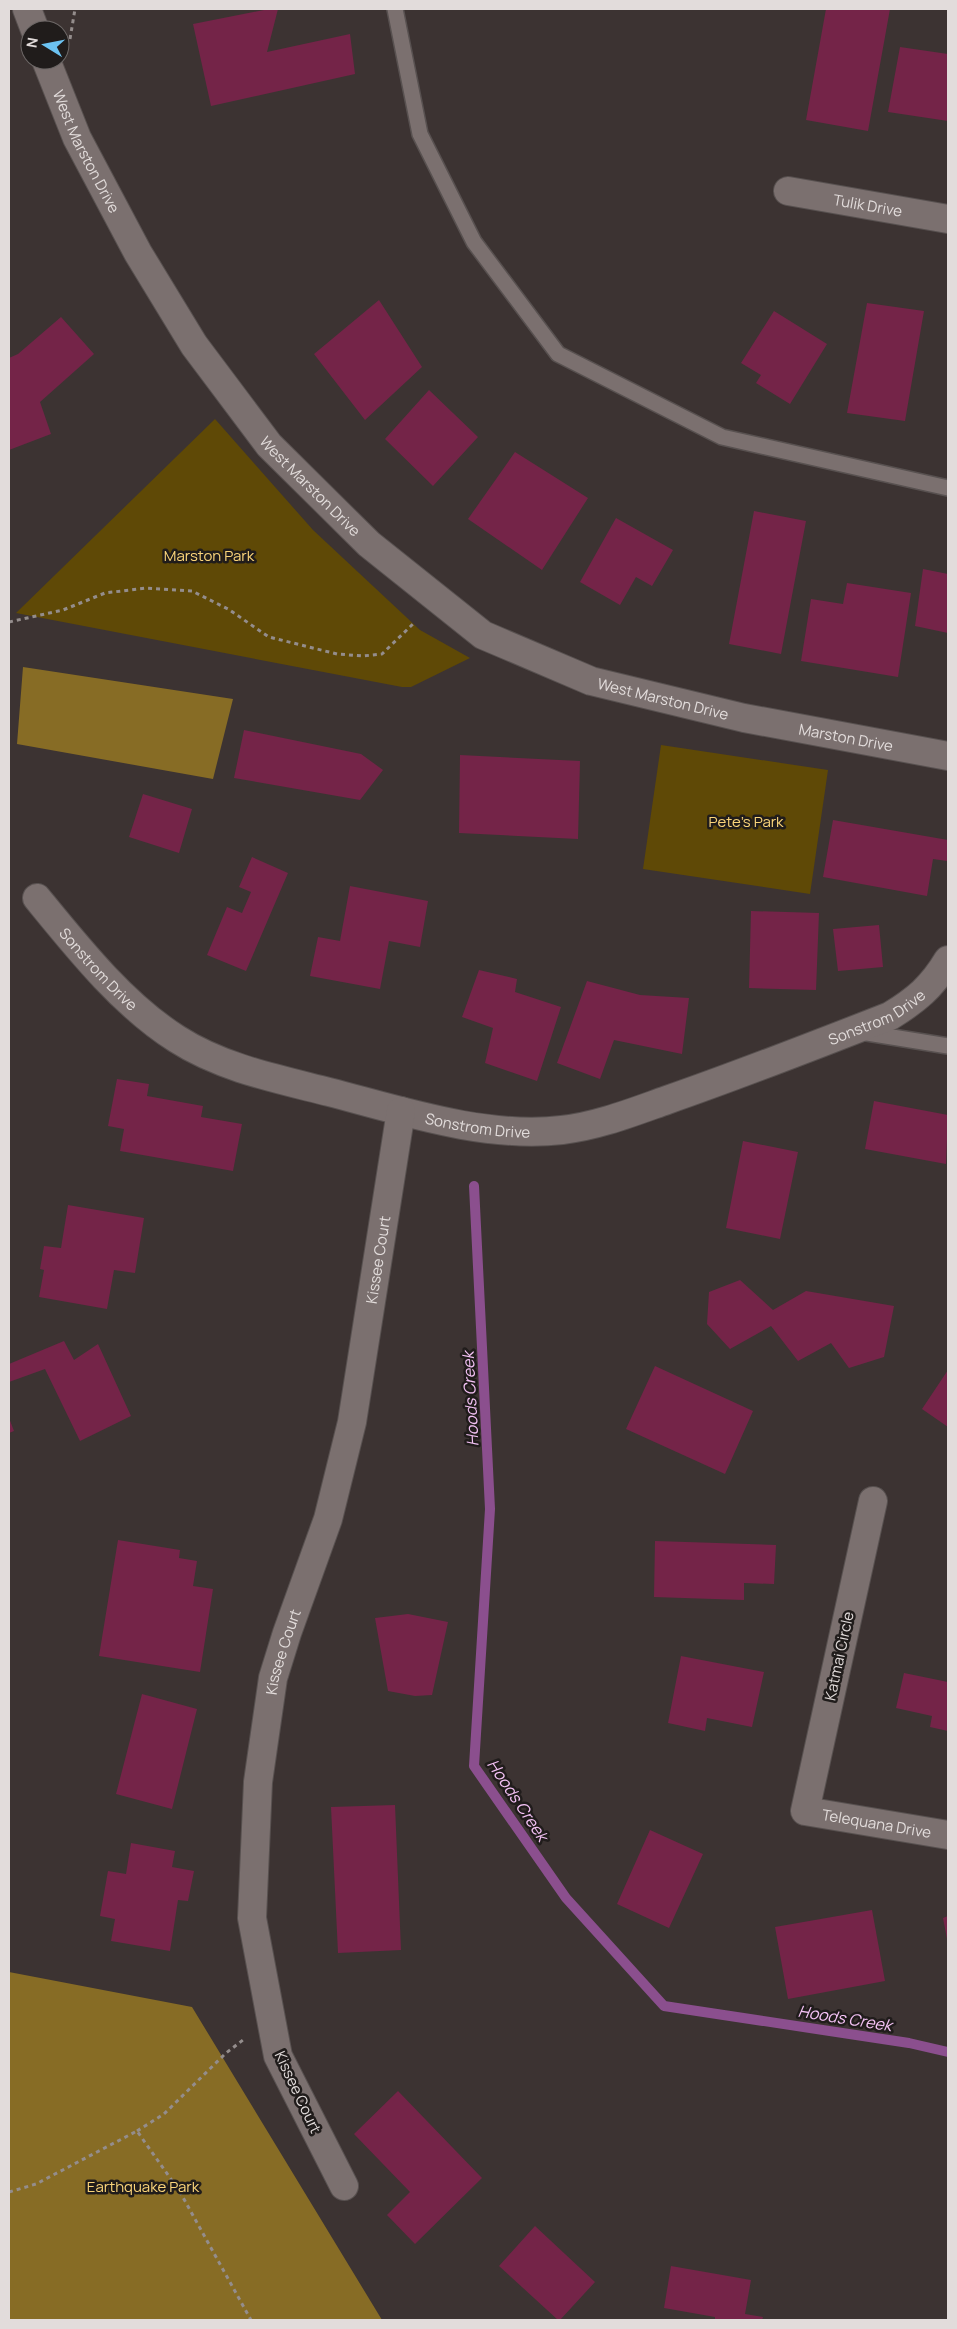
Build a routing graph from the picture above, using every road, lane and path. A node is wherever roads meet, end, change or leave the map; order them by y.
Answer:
1 (395, 9) edge
2 (50, 70) edge
3 (788, 191) dead end
4 (948, 219) edge
5 (948, 488) edge
6 (441, 602) junction
7 (9, 622) edge
8 (744, 718) joint
9 (948, 756) edge
10 (37, 898) dead end
11 (948, 960) edge
12 (853, 1030) junction
13 (948, 1046) edge
14 (401, 1111) junction
15 (873, 1501) dead end
16 (804, 1811) joint
17 (948, 1835) edge
18 (271, 2018) junction
19 (138, 2131) junction
20 (344, 2186) dead end
21 (9, 2192) edge
22 (251, 2320) edge

1 - 5 lane
2 - 6 street, West Marston Drive
3 - 4 street, Tulik Drive
6 - 7 path
6 - 8 street, West Marston Drive
8 - 9 street, Marston Drive
10 - 14 street, Sonstrom Drive
11 - 12 street, Sonstrom Drive
12 - 13 lane
12 - 14 street, Sonstrom Drive
14 - 18 street, Kissee Court
15 - 16 street, Katmai Circle
16 - 17 street, Telequana Drive
18 - 19 path
18 - 20 street, Kissee Court
19 - 21 path
19 - 22 path

